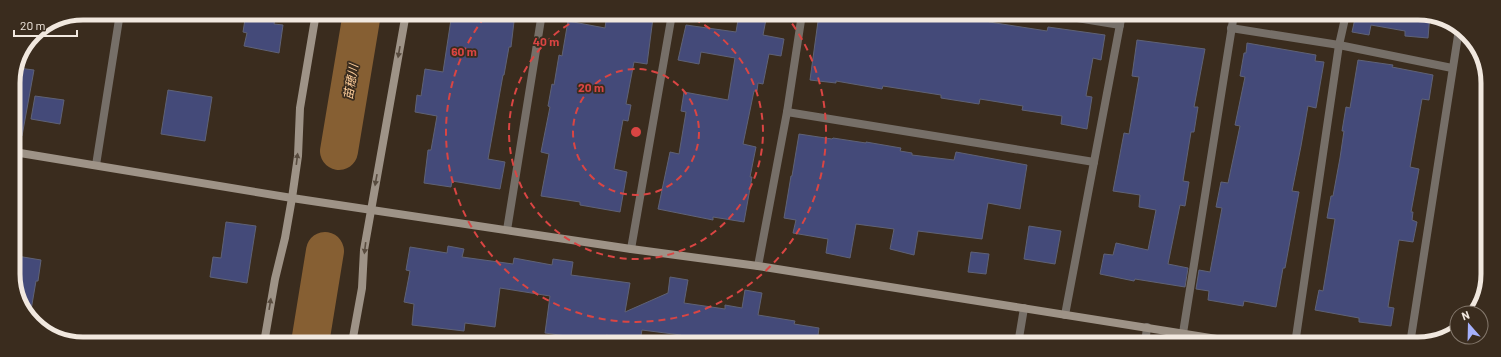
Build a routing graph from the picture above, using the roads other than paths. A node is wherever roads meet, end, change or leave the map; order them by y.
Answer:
1 (119, 20) edge
2 (315, 20) edge
3 (405, 20) edge
4 (541, 20) edge
5 (671, 20) edge
6 (801, 20) edge
7 (1086, 20) edge
8 (1121, 20) edge
9 (1233, 20) edge
10 (1345, 20) edge
11 (1120, 26) junction
12 (1231, 28) junction
13 (1458, 35) edge
14 (1339, 45) junction
15 (1452, 68) junction
16 (787, 112) junction
17 (20, 153) edge
18 (1094, 162) junction
19 (96, 165) junction
20 (292, 198) junction
21 (371, 210) junction
22 (506, 230) junction
23 (632, 249) junction
24 (758, 266) junction
25 (1024, 308) junction
26 (1065, 315) junction
27 (1147, 328) junction
28 (1183, 333) junction
29 (265, 337) edge
30 (353, 337) edge
31 (1019, 337) edge
32 (1145, 337) edge
33 (1207, 337) edge
34 (1295, 337) edge
35 (1411, 337) edge

1 - 19 street
20 -> 2 street
3 -> 21 street
4 - 22 street
5 - 23 street
6 - 16 street
7 - 11 street
8 - 11 street
9 - 12 street
10 - 14 street
11 - 18 street
12 - 14 street
12 - 28 street
13 - 15 street
14 - 15 street
14 - 34 street
15 - 35 street
16 - 18 street
16 - 24 street
17 - 19 street
18 - 26 street
19 - 20 street
20 - 21 street
29 -> 20 street
21 - 22 street
21 -> 30 street
22 - 23 street
23 - 24 street
24 - 25 street
25 - 26 street
25 - 31 street
26 - 27 street
27 - 28 street
27 - 32 street
28 - 33 street

